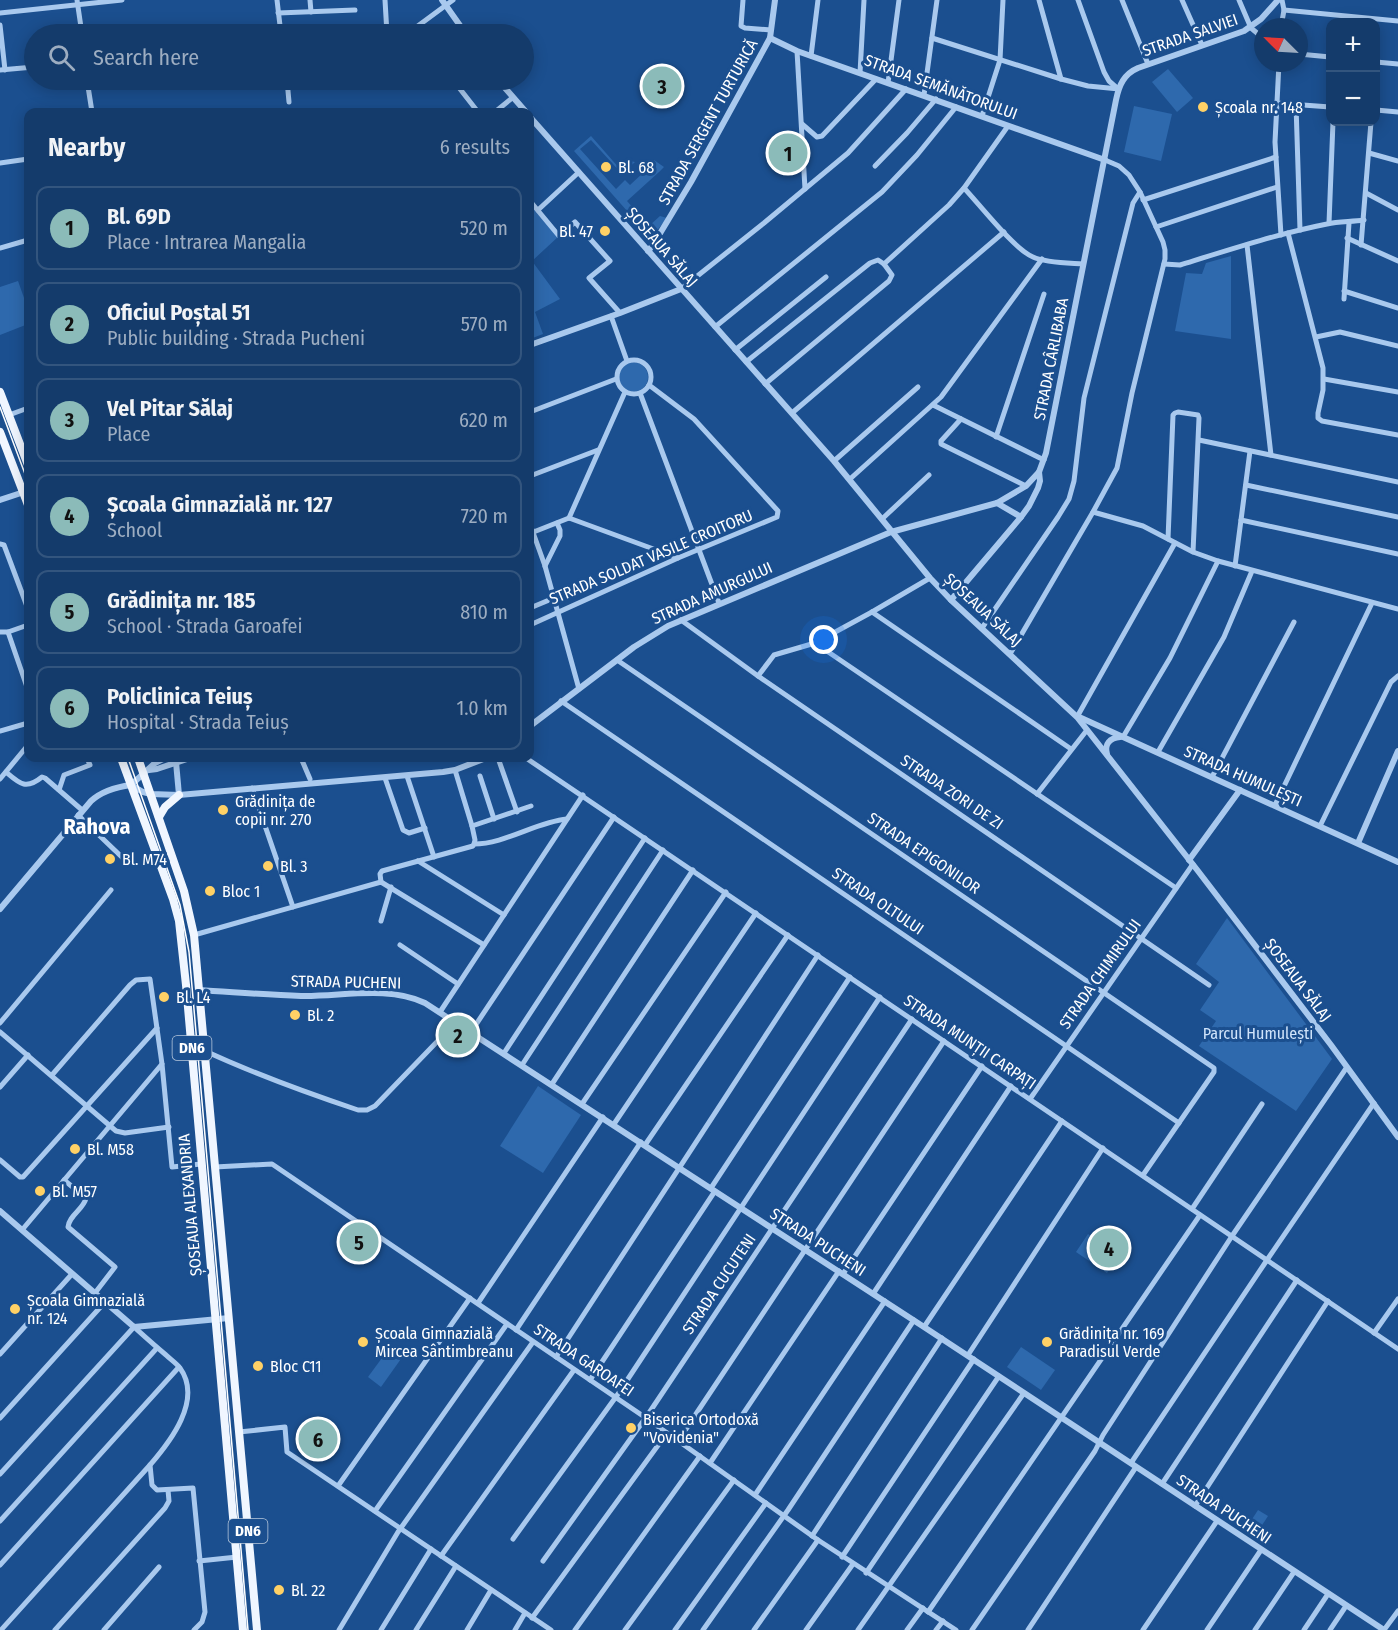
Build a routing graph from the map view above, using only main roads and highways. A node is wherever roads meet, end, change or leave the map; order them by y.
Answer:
1 (0, 392) edge
2 (0, 432) edge
3 (24, 455) edge
4 (24, 492) edge
5 (122, 762) edge
6 (140, 762) edge
7 (179, 795) road end
8 (159, 817) junction
9 (243, 1630) edge
10 (257, 1630) edge

1 - 3 main road
2 - 4 main road
5 - 9 main road, ȘOSEAUA ALEXANDRIA / DN6
6 - 8 main road, ȘOSEAUA ALEXANDRIA / DN6
7 - 8 main road
8 - 10 main road, ȘOSEAUA ALEXANDRIA / DN6

